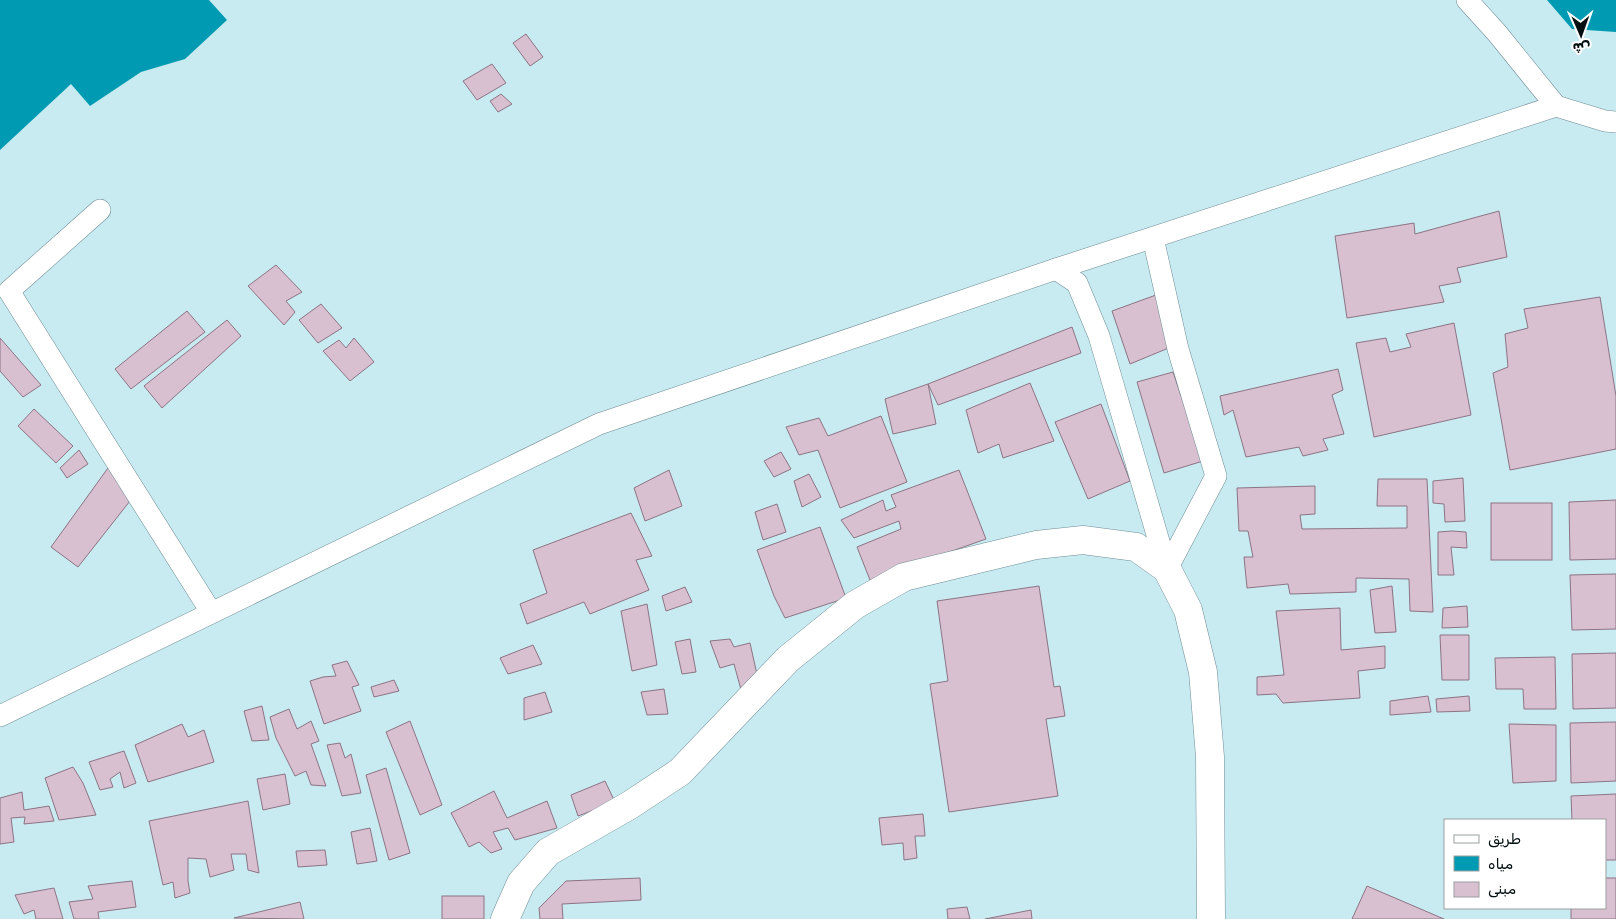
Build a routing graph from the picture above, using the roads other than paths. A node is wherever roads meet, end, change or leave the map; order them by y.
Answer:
1 (1466, 0) edge
2 (1556, 106) junction
3 (1616, 122) edge
4 (100, 210) dead end
5 (1153, 238) junction
6 (1056, 270) junction
7 (1167, 570) junction
8 (212, 612) junction
9 (0, 716) edge
10 (505, 919) edge
11 (1211, 919) edge

1 - 2 street
2 - 3 street
2 - 5 street
4 - 8 street
5 - 6 street
5 - 7 street
6 - 7 street
6 - 8 street
7 - 10 main road
7 - 11 main road
8 - 9 street

